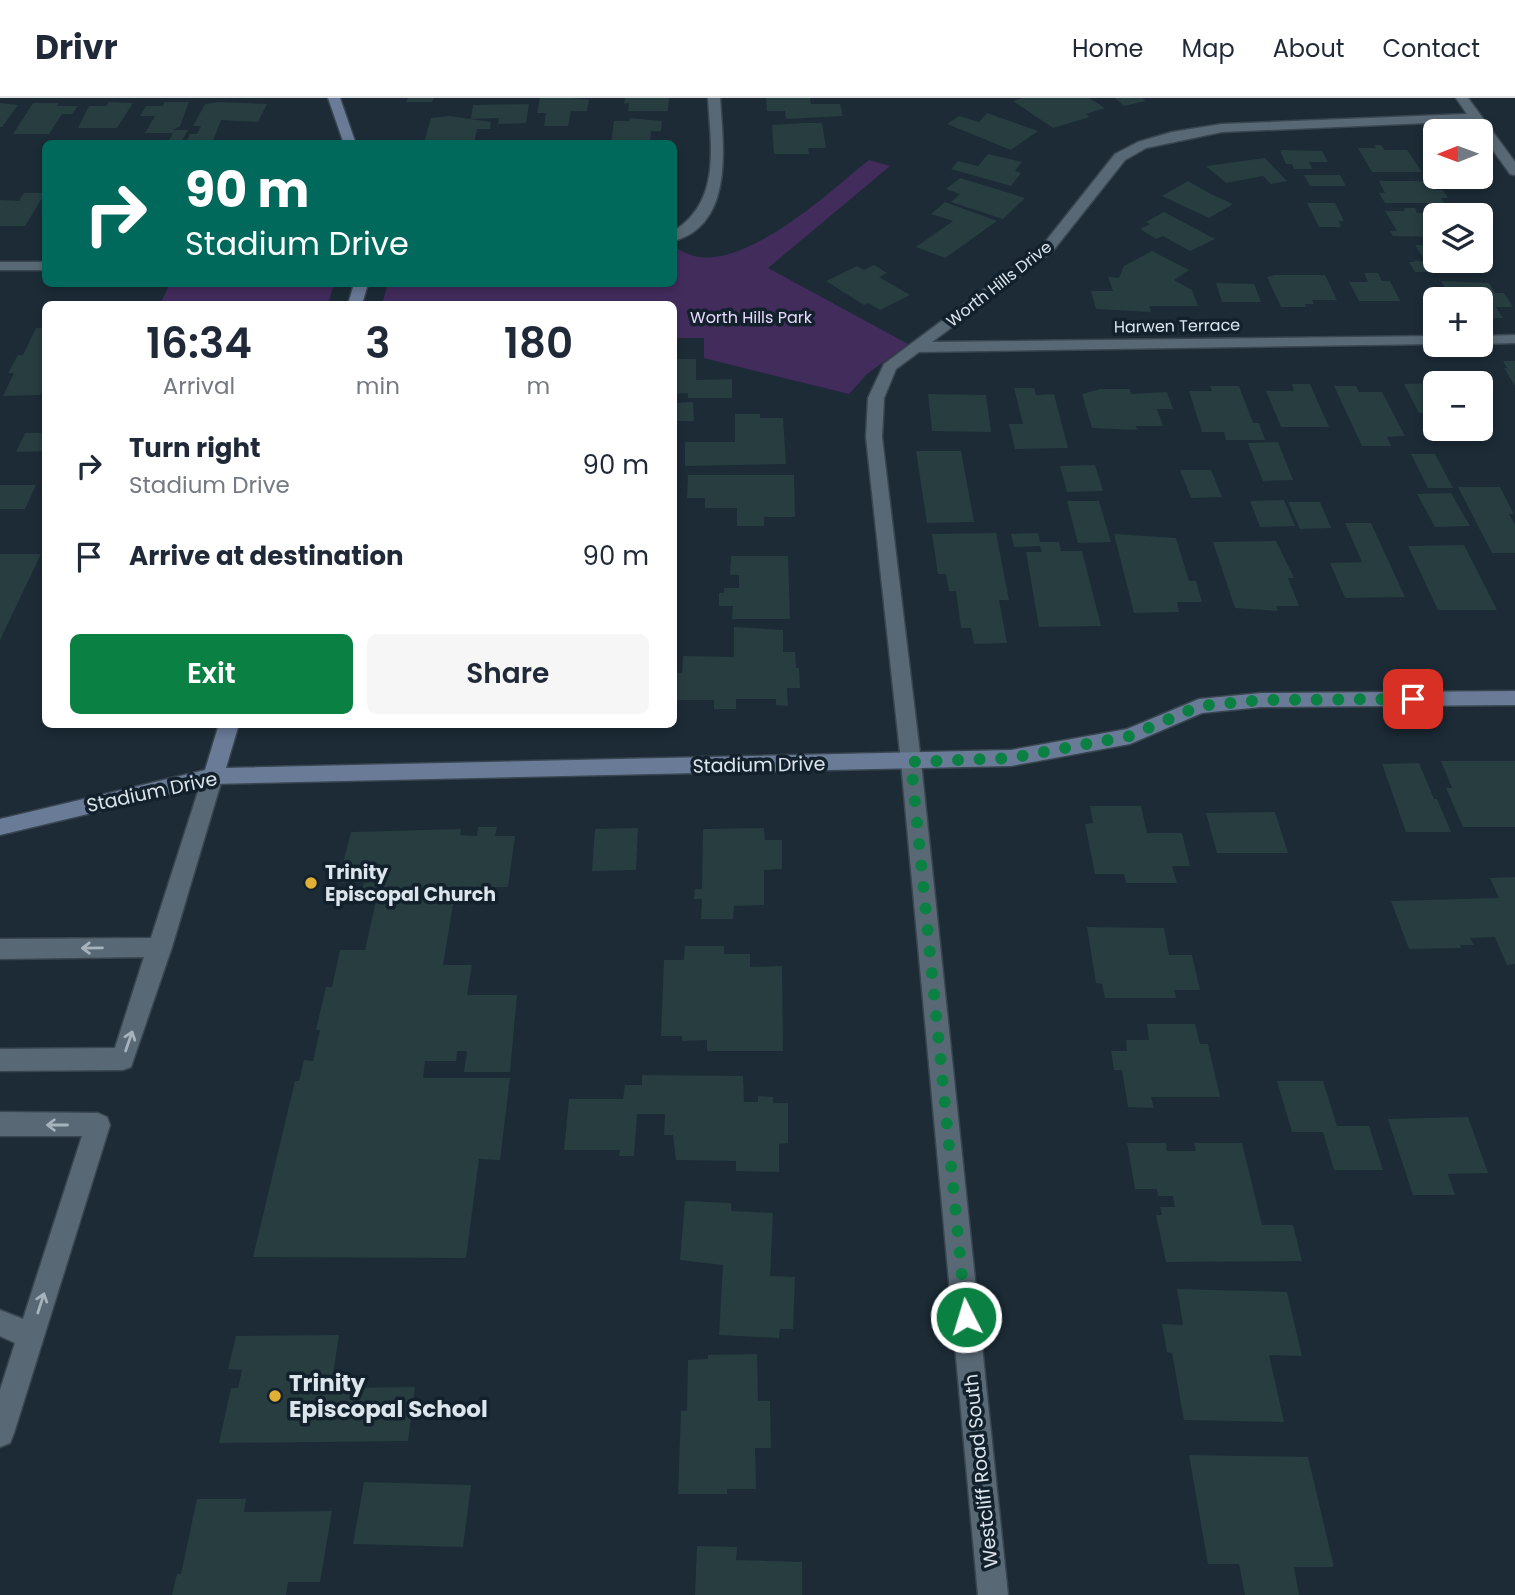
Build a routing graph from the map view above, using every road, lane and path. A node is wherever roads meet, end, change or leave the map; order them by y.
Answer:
1 (334, 98) edge
2 (714, 98) edge
3 (1462, 98) edge
4 (1476, 117) junction
5 (349, 140) edge
6 (1515, 171) edge
7 (679, 234) edge
8 (0, 266) edge
9 (42, 266) edge
10 (1493, 340) edge
11 (1515, 340) edge
12 (1423, 341) edge
13 (919, 347) junction
14 (1515, 698) edge
15 (228, 728) edge
16 (911, 762) junction
17 (213, 776) junction
18 (0, 827) edge
19 (160, 947) junction
20 (0, 949) edge
21 (0, 1060) edge
22 (0, 1124) edge
23 (0, 1323) edge
24 (31, 1336) junction
25 (0, 1433) edge
26 (993, 1595) edge

1 - 5 street
2 - 7 street
3 - 4 street
4 - 6 street
4 - 13 street, Worth Hills Drive
8 - 9 street
10 - 11 street
12 - 13 street, Harwen Terrace
13 - 16 street, Worth Hills Drive
14 - 16 street, Stadium Drive
15 - 17 street
16 - 17 street, Stadium Drive
16 - 26 street, Westcliff Road South
17 - 18 street, Stadium Drive
17 - 19 street
19 -> 20 street
21 -> 19 street
24 -> 22 street
23 - 24 street
24 - 25 street

